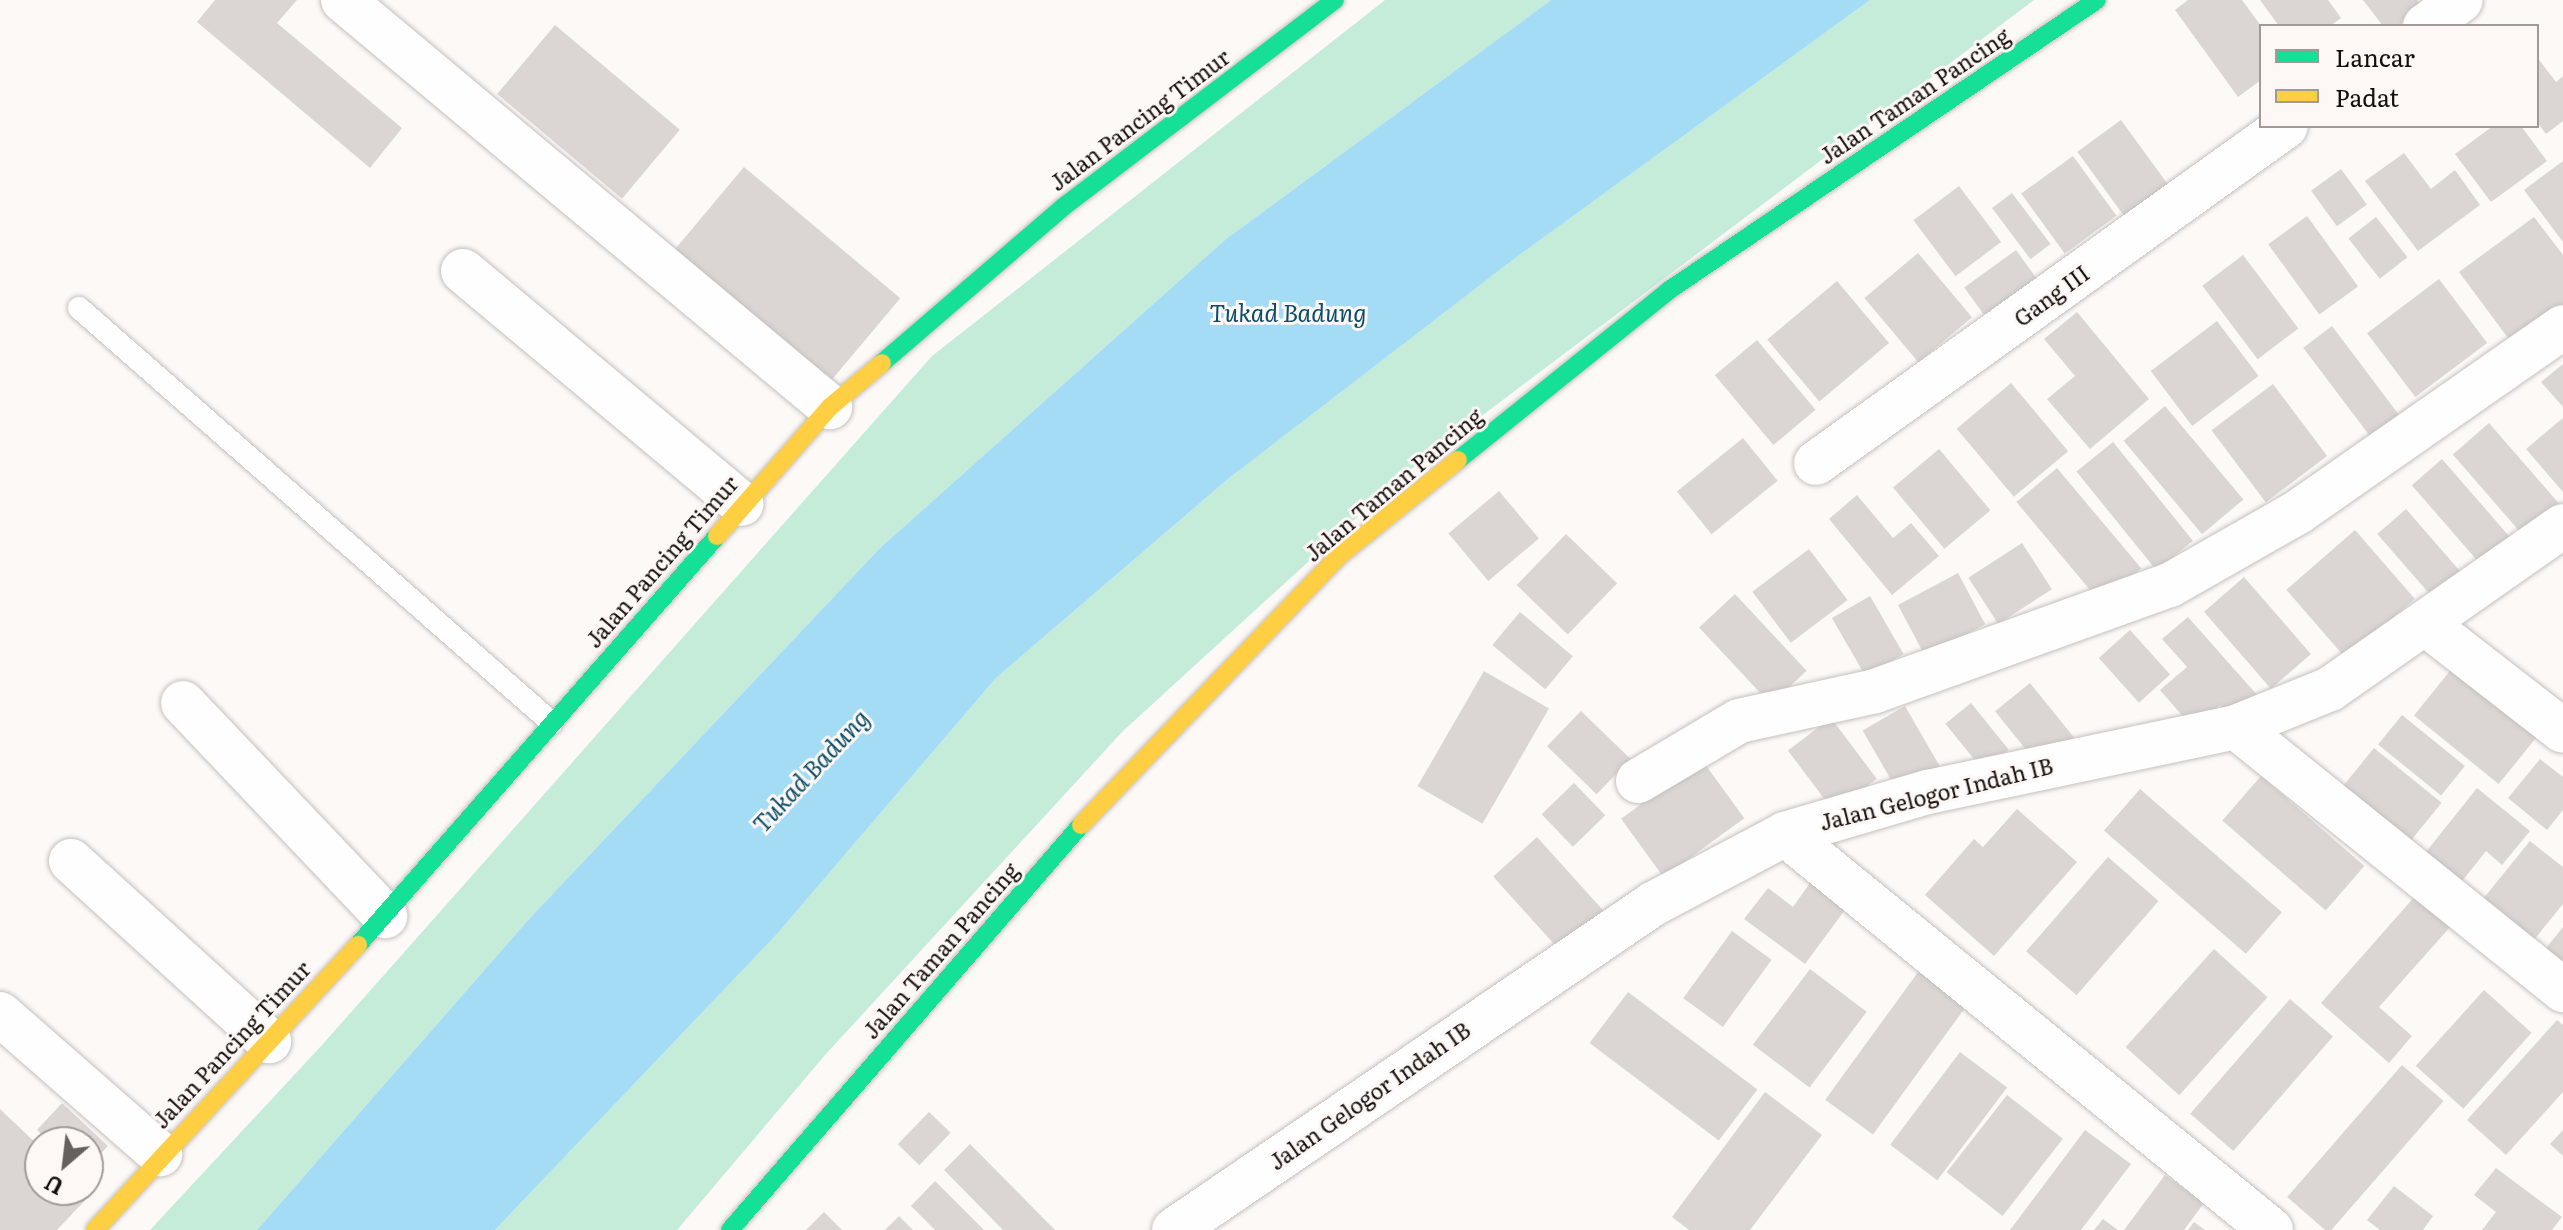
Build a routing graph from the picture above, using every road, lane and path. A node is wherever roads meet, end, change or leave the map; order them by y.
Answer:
1 (343, 0) edge
2 (1335, 0) edge
3 (2097, 0) edge
4 (2461, 0) edge
5 (2428, 24) edge
6 (2283, 128) edge
7 (463, 271) dead end
8 (79, 308) dead end
9 (2563, 327) edge
10 (830, 407) junction
11 (1816, 463) dead end
12 (742, 504) junction
13 (2563, 526) edge
14 (2427, 625) junction
15 (183, 703) dead end
16 (552, 723) junction
17 (2236, 727) junction
18 (2563, 731) edge
19 (1638, 781) dead end
20 (1785, 834) junction
21 (71, 861) dead end
22 (385, 916) junction
23 (2563, 990) edge
24 (0, 1014) edge
25 (269, 1041) junction
26 (160, 1154) junction
27 (95, 1230) edge
28 (730, 1230) edge
29 (1174, 1230) edge
30 (2271, 1230) edge

1 - 10 street
2 - 10 street, Jalan Pancing Timur
3 - 28 street, Jalan Taman Pancing
4 - 5 street
6 - 11 street, Gang III
7 - 12 street
8 - 16 lane
9 - 19 street
10 - 12 street, Jalan Pancing Timur
12 - 16 street, Jalan Pancing Timur
13 - 14 street, Jalan Gelogor Indah IB
14 - 17 street, Jalan Gelogor Indah IB
14 - 18 street
15 - 22 street
16 - 22 street, Jalan Pancing Timur
17 - 20 street, Jalan Gelogor Indah IB
17 - 23 street
20 - 29 street, Jalan Gelogor Indah IB
20 - 30 street
21 - 25 street
22 - 25 street, Jalan Pancing Timur
24 - 26 street
25 - 26 street, Jalan Pancing Timur
26 - 27 street, Jalan Pancing Timur

